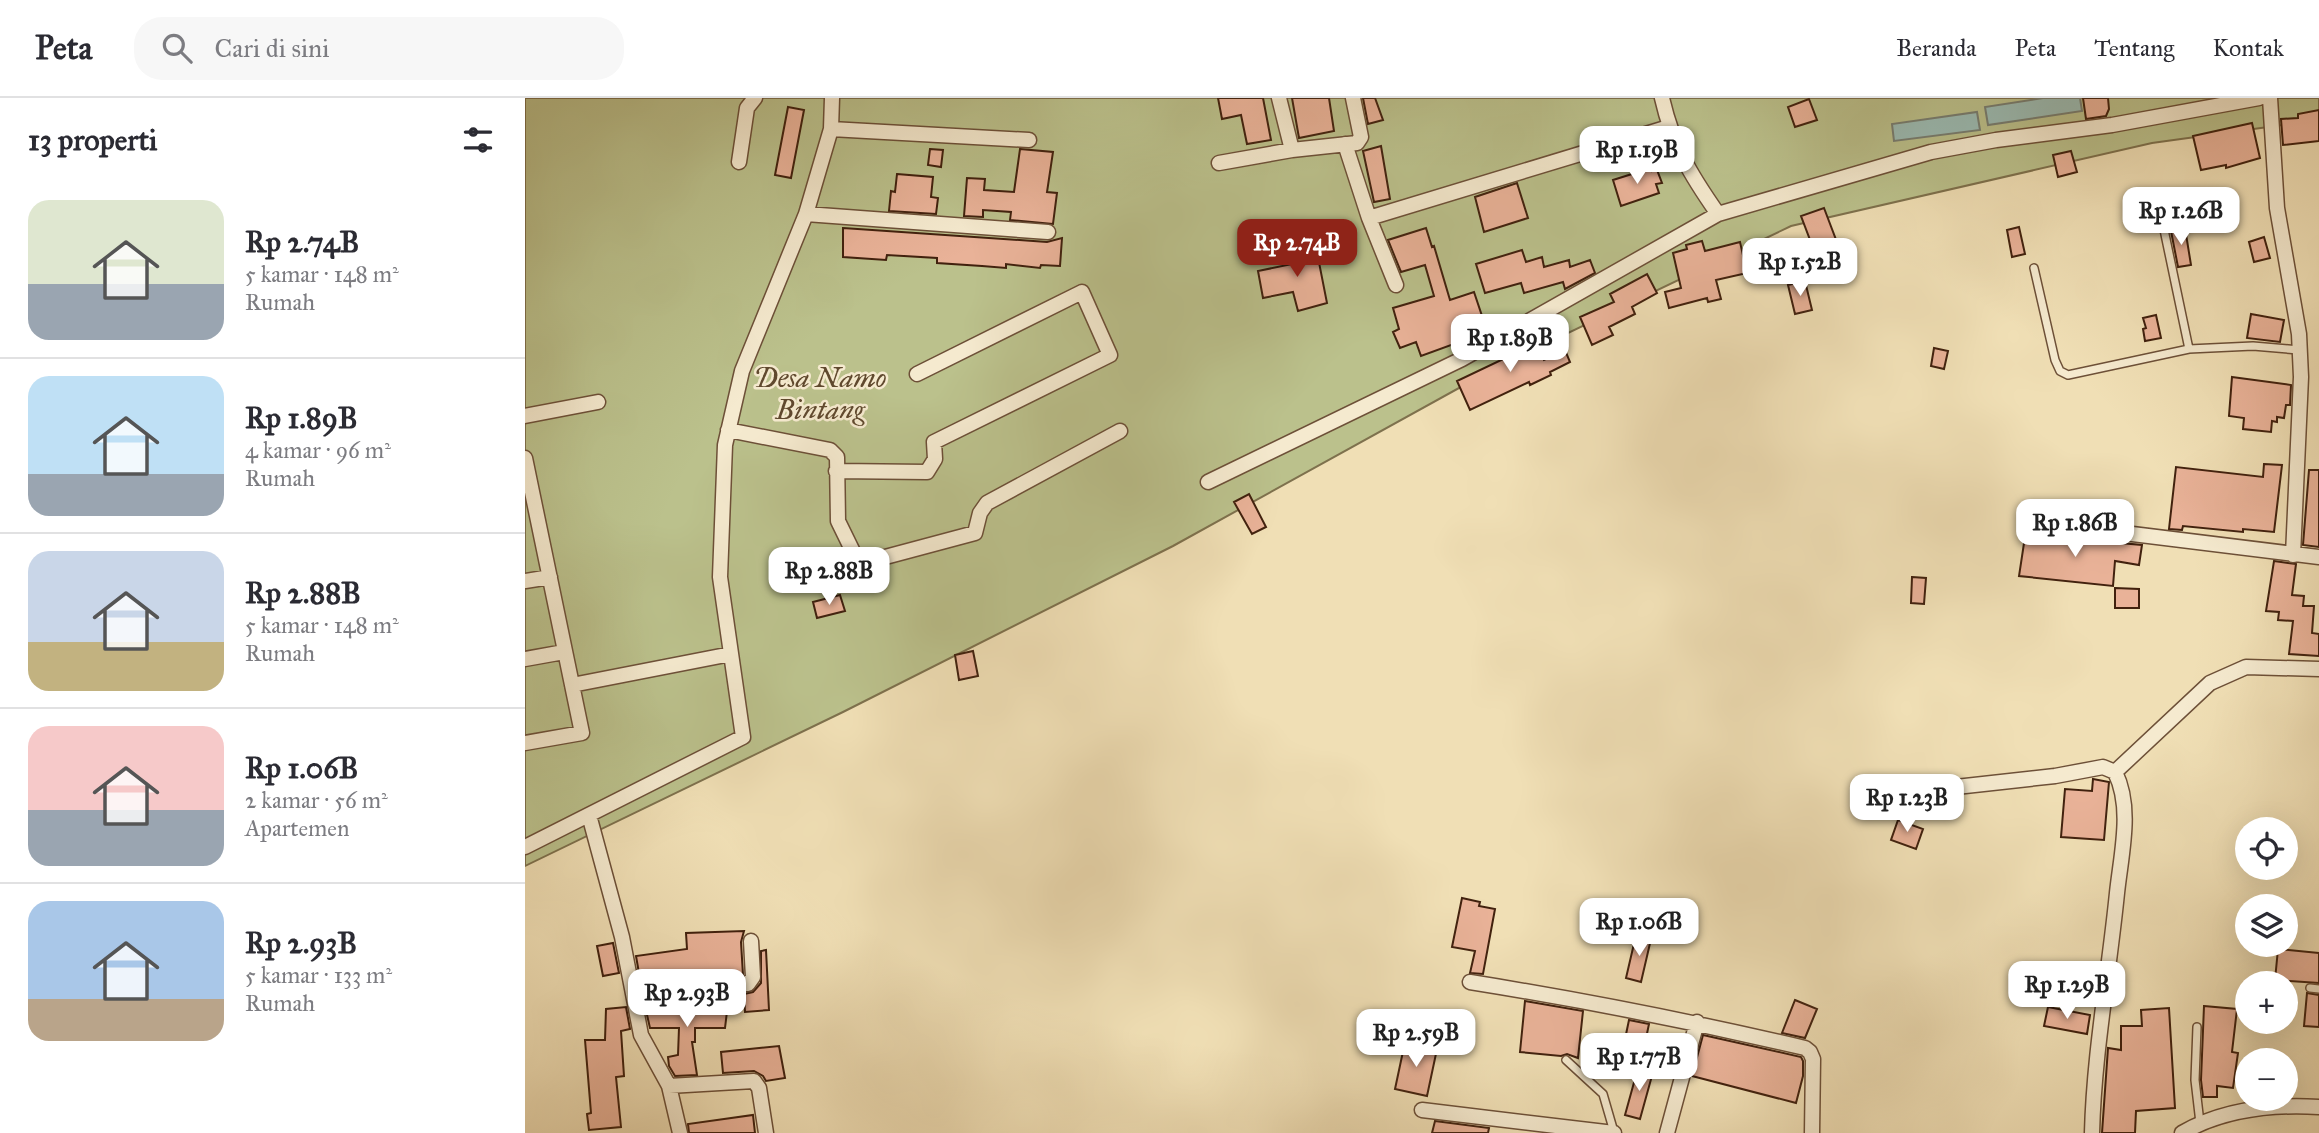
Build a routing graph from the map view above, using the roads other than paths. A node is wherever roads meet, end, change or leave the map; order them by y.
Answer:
1 (755, 98) edge
2 (832, 98) edge
3 (1279, 98) edge
4 (1353, 98) edge
5 (1662, 98) edge
6 (2259, 98) edge
7 (2270, 98) edge
8 (1669, 127) junction
9 (831, 130) junction
10 (1029, 140) dead end
11 (1345, 144) junction
12 (1292, 150) junction
13 (739, 162) dead end
14 (1219, 163) dead end
15 (807, 214) junction
16 (1718, 214) junction
17 (1369, 218) junction
18 (2162, 220) dead end
19 (1048, 232) dead end
20 (2033, 268) dead end
21 (1396, 285) dead end
22 (2189, 349) junction
23 (2300, 351) junction
24 (917, 374) dead end
25 (598, 402) dead end
26 (525, 416) edge
27 (728, 430) junction
28 (1120, 431) dead end
29 (525, 458) edge
30 (836, 471) junction
31 (1208, 482) dead end
32 (529, 497) edge
33 (2035, 522) dead end
34 (2293, 555) junction
35 (2319, 557) edge
36 (550, 577) junction
37 (525, 581) edge
38 (564, 652) junction
39 (731, 654) junction
40 (525, 659) edge
41 (2319, 669) edge
42 (572, 685) junction
43 (525, 743) edge
44 (2115, 772) junction
45 (1947, 788) dead end
46 (589, 814) junction
47 (525, 847) edge
48 (751, 941) dead end
49 (1470, 982) dead end
50 (633, 989) junction
51 (1697, 1022) junction
52 (2197, 1027) dead end
53 (1566, 1060) dead end
54 (669, 1086) junction
55 (2319, 1107) edge
56 (1422, 1110) dead end
57 (2200, 1123) junction
58 (680, 1133) edge
59 (766, 1133) edge
60 (1614, 1133) edge
61 (1667, 1133) edge
62 (1812, 1133) edge
63 (2092, 1133) edge
64 (2182, 1133) edge

1 - 13 street
2 - 9 street
3 - 12 street
4 - 11 street
5 - 8 street
6 - 16 street
7 - 23 street
8 - 16 street
8 - 17 street
9 - 10 street
9 - 15 street
11 - 12 street
11 - 17 street
12 - 14 street
15 - 19 street
15 - 27 street
16 - 31 street
17 - 21 street
18 - 22 lane
20 - 22 lane
22 - 23 lane
23 - 34 street
24 - 30 street
25 - 26 street
27 - 30 street
27 - 39 street
28 - 30 street
29 - 32 street
32 - 36 street
33 - 34 street
34 - 35 street
36 - 37 street
36 - 38 street
38 - 40 street
38 - 42 street
39 - 42 street
39 - 46 street
41 - 44 street
42 - 43 street
44 - 45 street
44 - 63 street
46 - 47 street
46 - 50 street
48 - 50 street
49 - 51 street
50 - 54 street
51 - 61 street
51 - 62 street
52 - 57 lane
53 - 60 lane
54 - 58 street
54 - 59 street
55 - 57 street
56 - 60 street
57 - 64 street

